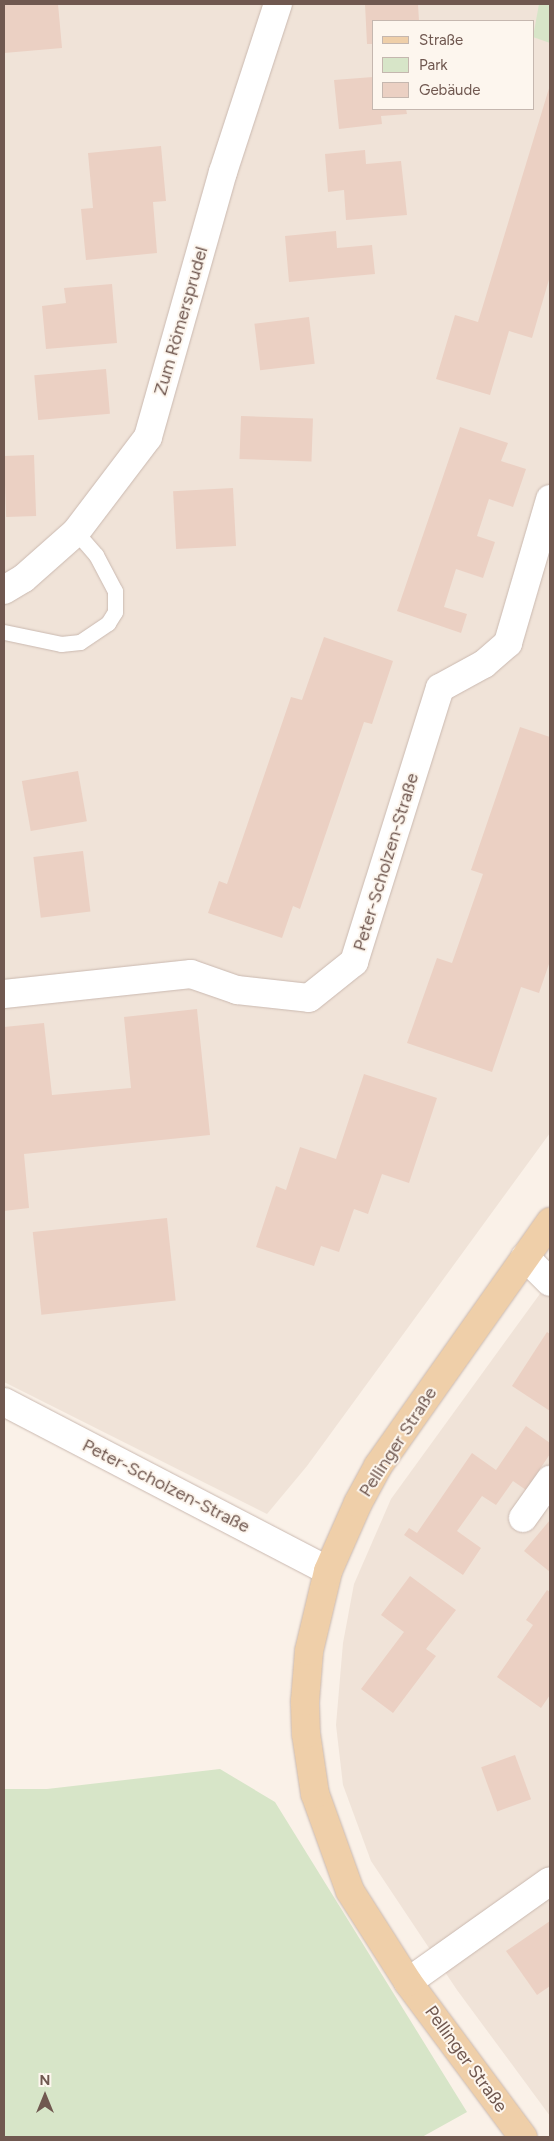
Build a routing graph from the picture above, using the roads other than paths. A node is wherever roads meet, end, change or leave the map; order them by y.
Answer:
1 (278, 4) edge
2 (550, 499) edge
3 (76, 532) junction
4 (4, 590) edge
5 (4, 632) edge
6 (4, 994) edge
7 (550, 1222) edge
8 (525, 1257) junction
9 (550, 1282) edge
10 (4, 1402) edge
11 (550, 1480) edge
12 (523, 1518) dead end
13 (328, 1571) junction
14 (550, 1881) edge
15 (408, 1982) junction
16 (523, 2137) edge

1 - 3 street, Zum Römersprudel
2 - 6 street, Peter-Scholzen-Straße
3 - 4 street, Zum Römersprudel
3 - 5 lane
7 - 8 main road, Pellinger Straße
8 - 9 street
8 - 13 main road, Pellinger Straße
10 - 13 street, Peter-Scholzen-Straße
11 - 12 street
13 - 15 main road, Pellinger Straße
14 - 15 street
15 - 16 main road, Pellinger Straße

